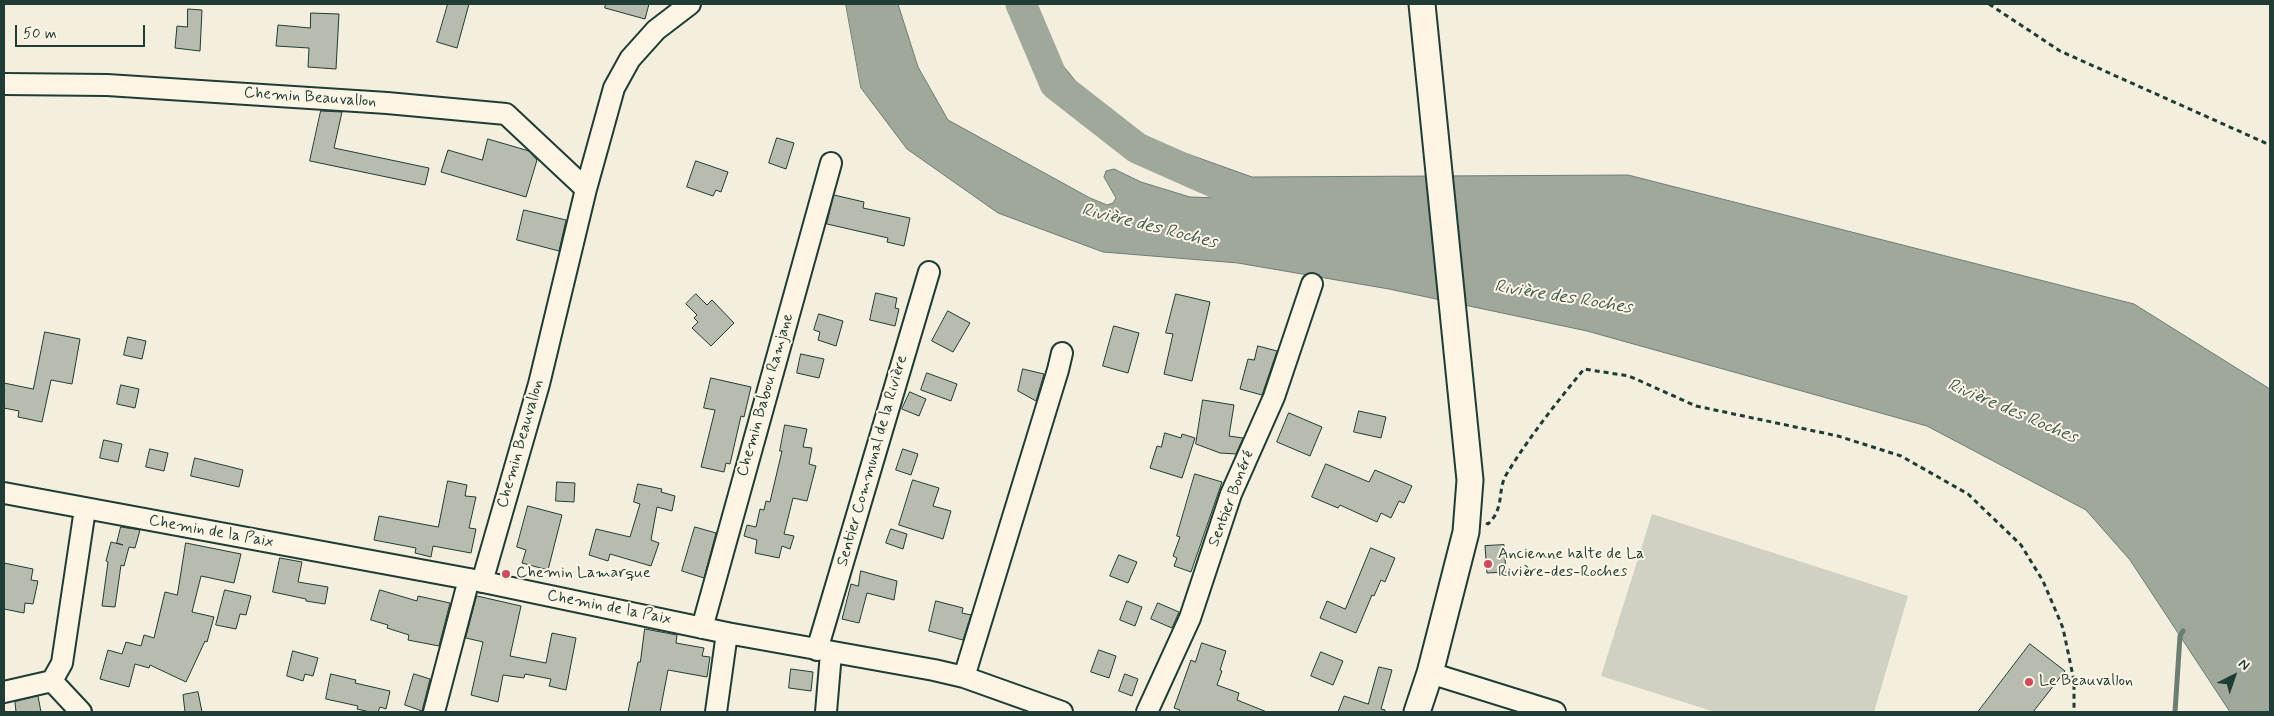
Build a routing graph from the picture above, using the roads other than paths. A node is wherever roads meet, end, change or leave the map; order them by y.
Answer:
1 (690, 4) edge
2 (1422, 4) edge
3 (4, 84) edge
4 (831, 162) dead end
5 (586, 189) junction
6 (928, 272) dead end
7 (1312, 284) dead end
8 (1062, 353) dead end
9 (4, 493) edge
10 (85, 509) junction
11 (476, 581) junction
12 (702, 628) junction
13 (727, 633) junction
14 (824, 651) junction
15 (1430, 673) junction
16 (964, 677) junction
17 (52, 681) junction
18 (4, 692) edge
19 (81, 712) edge
20 (434, 712) edge
21 (716, 712) edge
22 (826, 712) edge
23 (1062, 712) edge
24 (1147, 712) edge
25 (1417, 712) edge
26 (1555, 712) edge

1 - 5 street, Chemin Beauvallon
2 - 15 main road
3 - 5 street, Chemin Beauvallon
4 - 12 street, Chemin Babou Ramjane
5 - 11 street, Chemin Beauvallon
6 - 14 street, Sentier Communal de la Rivière
7 - 24 street, Sentier Bonéré
8 - 16 street
9 - 10 street, Chemin de la Paix
10 - 11 street, Chemin de la Paix
10 - 17 street
11 - 12 street, Chemin de la Paix
11 - 20 street
12 - 13 street, Chemin de la Paix
13 - 14 street, Chemin de la Paix
13 - 21 street
14 - 16 street, Chemin de la Paix
14 - 22 street, Sentier Communal de la Rivière
15 - 25 main road
15 - 26 street
16 - 23 street, Chemin de la Paix
17 - 18 street
17 - 19 street

